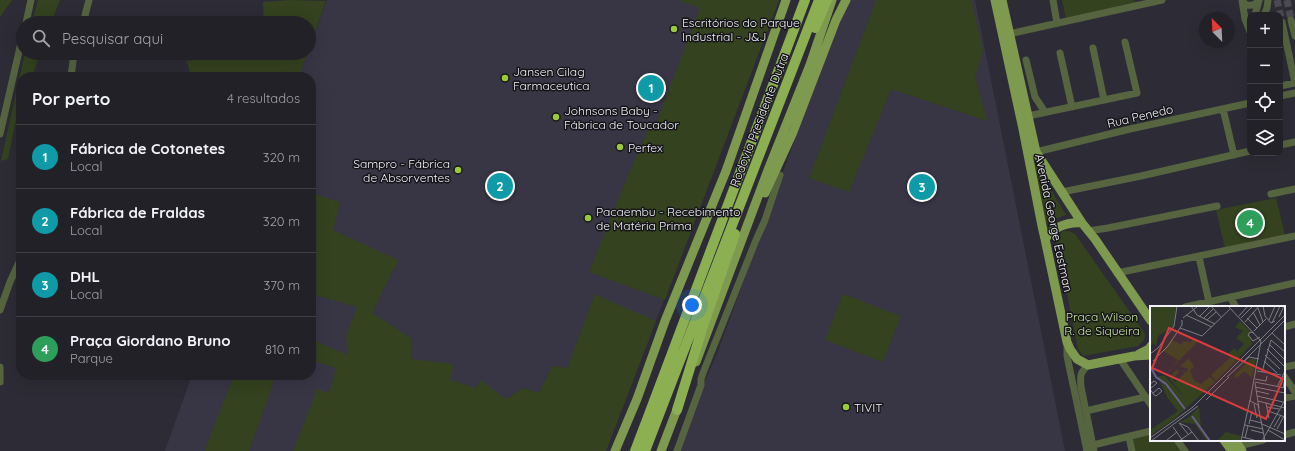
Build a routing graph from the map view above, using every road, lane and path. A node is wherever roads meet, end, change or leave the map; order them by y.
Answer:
1 (31, 0) edge
2 (89, 0) edge
3 (786, 0) edge
4 (804, 0) edge
5 (819, 0) edge
6 (827, 0) edge
7 (832, 0) edge
8 (846, 0) edge
9 (995, 0) edge
10 (1002, 0) edge
11 (1053, 0) edge
12 (1139, 0) edge
13 (1162, 0) edge
14 (1242, 0) edge
15 (1259, 0) edge
16 (1267, 1) edge
17 (1148, 3) junction
18 (1256, 12) edge
19 (1265, 12) edge
20 (28, 16) edge
21 (85, 16) edge
22 (1291, 20) dead end
23 (1057, 23) junction
24 (1247, 24) edge
25 (1283, 27) edge
26 (1009, 34) junction
27 (1295, 36) edge
28 (1125, 42) dead end
29 (1093, 48) dead end
30 (1060, 53) dead end
31 (17, 60) edge
32 (73, 60) edge
33 (1026, 60) dead end
34 (793, 68) junction
35 (72, 72) edge
36 (1295, 83) edge
37 (1283, 85) edge
38 (1295, 93) edge
39 (1283, 95) edge
40 (1104, 100) junction
41 (1247, 104) edge
42 (1072, 107) junction
43 (1223, 109) junction
44 (1045, 112) junction
45 (1028, 116) junction
46 (0, 134) edge
47 (1295, 142) edge
48 (1283, 144) edge
49 (1036, 152) junction
50 (1247, 152) edge
51 (1234, 155) junction
52 (752, 172) junction
53 (780, 176) dead end
54 (1295, 189) edge
55 (1062, 192) junction
56 (1271, 194) dead end
57 (1217, 206) dead end
58 (750, 216) junction
59 (1085, 227) junction
60 (1108, 228) junction
61 (1295, 236) edge
62 (1046, 239) junction
63 (1095, 239) junction
64 (1199, 257) junction
65 (16, 269) edge
66 (1118, 273) junction
67 (1295, 284) edge
68 (1230, 298) junction
69 (1209, 302) junction
70 (1191, 306) edge
71 (1235, 306) edge
72 (0, 310) edge
73 (1150, 316) edge
74 (1295, 324) edge
75 (1285, 327) edge
76 (1067, 342) junction
77 (1150, 348) edge
78 (1150, 355) edge
79 (1134, 356) junction
80 (1120, 359) junction
81 (1088, 365) junction
82 (1295, 365) edge
83 (0, 367) edge
84 (1285, 367) edge
85 (1285, 377) edge
86 (0, 382) edge
87 (1295, 392) edge
88 (1295, 396) edge
89 (1145, 397) junction
90 (1285, 398) edge
91 (1150, 404) edge
92 (676, 410) junction
93 (1086, 411) junction
94 (1150, 431) edge
95 (1295, 432) edge
96 (1285, 435) edge
97 (1129, 437) junction
98 (1178, 441) edge
99 (1226, 441) edge
100 (1259, 441) edge
101 (1237, 447) edge
102 (1093, 448) edge
103 (615, 451) edge
104 (635, 451) edge
105 (645, 451) edge
106 (661, 451) edge
107 (677, 451) edge
108 (1086, 451) edge
109 (1132, 451) edge
110 (1185, 451) edge

1 - 20 street
2 - 21 street
3 - 103 main road
4 - 104 highway, Rodovia Presidente Dutra
5 - 34 highway, Rodovia Presidente Dutra
6 - 34 highway
7 - 58 main road
8 - 58 main road
9 - 62 main road, Avenida George Eastman
10 - 26 main road, Avenida George Eastman
11 - 23 street
12 - 17 street
13 - 17 street
14 - 15 street
14 - 24 street
15 - 18 street
16 - 19 street
17 - 23 street
22 - 27 street
23 - 26 street
25 - 36 street
26 - 45 main road, Avenida George Eastman
28 - 40 street
29 - 40 street
30 - 42 street
31 - 46 street
32 - 35 street
33 - 44 street
34 - 52 highway, Rodovia Presidente Dutra
36 - 37 street
38 - 39 street
40 - 42 street
41 - 43 street, Rua Penedo
42 - 44 street
43 - 49 street, Rua Penedo
43 - 51 street
44 - 45 street
45 - 49 main road, Avenida George Eastman
47 - 48 street
49 - 55 main road, Avenida George Eastman
50 - 51 street
51 - 55 street
52 - 92 highway
52 - 105 highway, Rodovia Presidente Dutra
53 - 107 street
54 - 56 street
55 - 59 main road, Avenida George Eastman
57 - 60 street
58 - 92 main road
59 - 60 street
59 - 62 main road
59 - 63 main road, Avenida George Eastman
60 - 63 street
61 - 64 street
62 - 76 main road, Avenida George Eastman
63 - 66 main road, Avenida George Eastman
64 - 66 street
64 - 69 street
65 - 72 street
66 - 73 main road, Avenida George Eastman
67 - 68 street
68 - 69 street
68 - 71 street
69 - 70 street
74 - 75 street
76 - 81 main road
76 - 108 street, Avenida George Eastman
77 - 79 main road
78 - 79 main road
79 - 80 main road
80 - 81 main road
80 - 89 street
81 - 93 street
82 - 84 street
83 - 86 street
85 - 87 street
88 - 90 street
89 - 91 street
89 - 93 street
92 - 106 main road
93 - 102 street
94 - 97 street
95 - 96 street
97 - 102 street
97 - 109 street
98 - 110 street
99 - 101 main road
100 - 101 street

